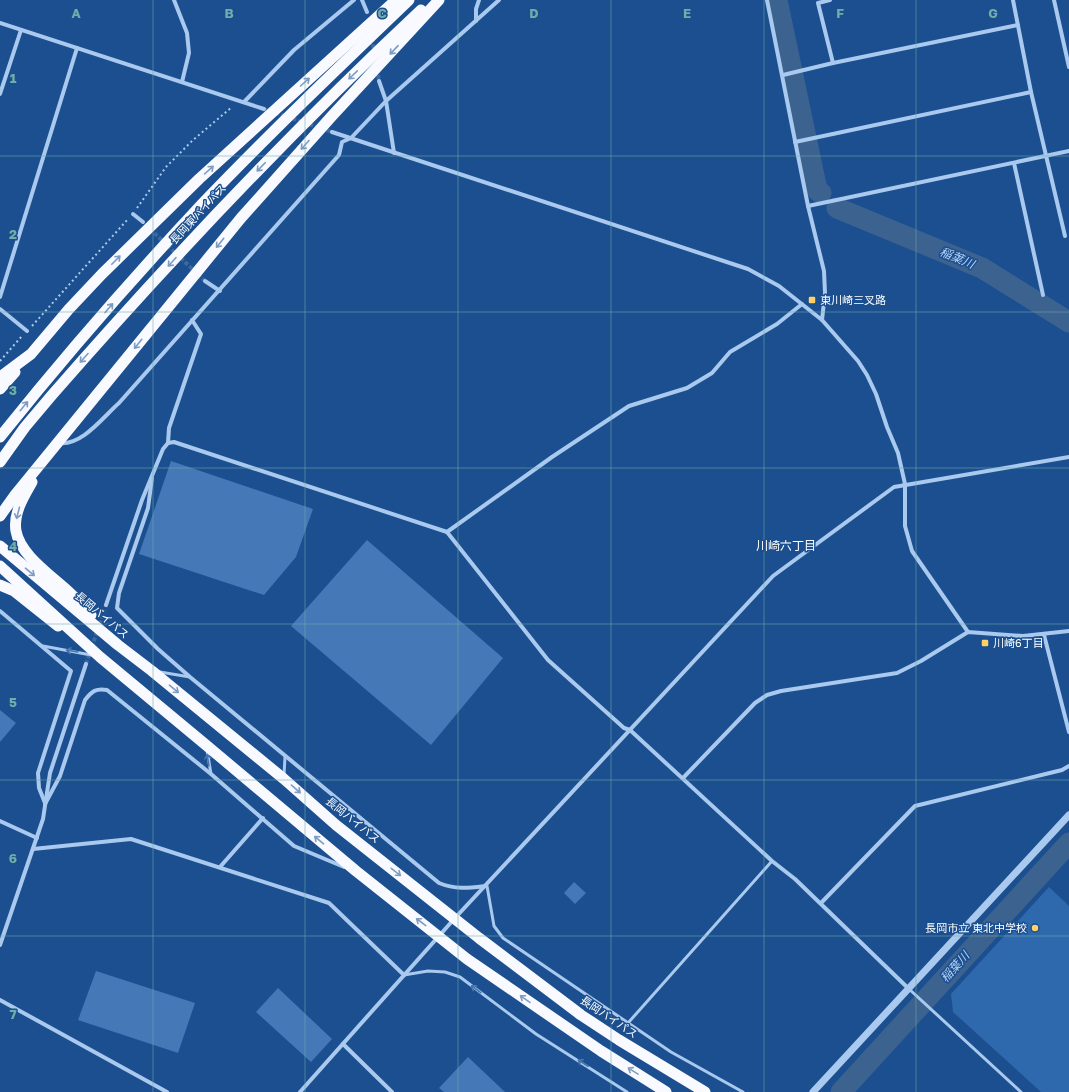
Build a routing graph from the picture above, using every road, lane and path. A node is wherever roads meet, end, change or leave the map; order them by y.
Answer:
1 (174, 0) edge
2 (354, 0) edge
3 (362, 0) edge
4 (396, 0) edge
5 (409, 0) edge
6 (432, 0) edge
7 (439, 0) edge
8 (479, 0) edge
9 (499, 0) edge
10 (767, 0) edge
11 (830, 0) edge
12 (1013, 0) edge
13 (1054, 0) edge
14 (367, 12) dead end
15 (476, 21) junction
16 (0, 23) edge
17 (1018, 25) junction
18 (21, 30) junction
19 (77, 48) junction
20 (833, 63) junction
21 (1069, 67) edge
22 (783, 74) junction
23 (379, 81) tunnel mouth
24 (182, 82) junction
25 (1031, 92) junction
26 (0, 94) edge
27 (386, 101) junction
28 (244, 102) junction
29 (264, 109) tunnel mouth
30 (332, 132) tunnel mouth
31 (351, 138) junction
32 (795, 142) junction
33 (1069, 151) edge
34 (394, 153) junction
35 (1046, 156) junction
36 (1014, 162) junction
37 (808, 206) junction
38 (133, 214) junction
39 (143, 222) dead end
40 (1065, 236) dead end
41 (205, 281) tunnel mouth
42 (220, 291) junction
43 (1043, 295) dead end
44 (0, 297) edge
45 (802, 304) junction
46 (0, 309) edge
47 (192, 320) junction
48 (822, 320) junction
49 (27, 331) junction
50 (31, 354) junction
51 (0, 361) edge
52 (0, 377) edge
53 (0, 390) edge
54 (0, 437) edge
55 (58, 443) junction
56 (168, 443) junction
57 (1069, 457) edge
58 (3, 458) edge
59 (153, 470) junction
60 (905, 484) junction
61 (15, 495) junction
62 (0, 503) edge
63 (0, 516) edge
64 (447, 532) junction
65 (0, 546) edge
66 (0, 566) edge
67 (0, 585) edge
68 (106, 605) tunnel mouth
69 (0, 611) edge
70 (1069, 631) edge
71 (968, 632) junction
72 (1044, 635) junction
73 (118, 645) junction
74 (43, 646) junction
75 (100, 657) junction
76 (86, 664) tunnel mouth
77 (152, 671) junction
78 (190, 677) junction
79 (630, 730) junction
80 (1069, 732) edge
81 (206, 745) junction
82 (285, 757) junction
83 (1069, 766) edge
84 (211, 774) junction
85 (683, 778) junction
86 (284, 779) junction
87 (46, 804) junction
88 (1069, 816) edge
89 (263, 818) junction
90 (0, 821) edge
91 (37, 838) junction
92 (33, 849) junction
93 (772, 861) junction
94 (220, 867) junction
95 (356, 871) junction
96 (487, 886) junction
97 (821, 903) junction
98 (455, 918) junction
99 (440, 936) junction
100 (0, 944) edge
101 (404, 975) junction
102 (910, 989) junction
103 (0, 1000) edge
104 (628, 1023) junction
105 (343, 1044) junction
106 (167, 1092) edge
107 (300, 1092) edge
108 (392, 1092) edge
109 (628, 1092) edge
110 (666, 1092) edge
111 (705, 1092) edge
112 (743, 1092) edge
113 (813, 1092) edge
114 (1021, 1092) edge

1 - 24 street
2 - 28 street
3 - 14 street
50 -> 4 highway
54 -> 5 highway, 長岡東バイパス
6 -> 58 highway, 長岡東バイパス
7 -> 55 highway
8 - 15 street
9 - 15 street
10 - 22 street
11 - 20 street
12 - 17 street
13 - 21 street
15 - 27 street
16 - 18 street
17 - 20 street
17 - 25 street
18 - 19 street
18 - 26 street
19 - 24 street
19 - 44 street
20 - 22 street
22 - 32 street
23 - 27 street
24 - 28 street
25 - 32 street
25 - 35 street
27 - 31 street
27 - 34 street
28 - 29 street
28 - 38 path
30 - 31 street
31 - 34 street
31 - 42 street
32 - 37 street
33 - 35 street
34 - 45 street
35 - 36 street
35 - 40 street
36 - 37 street
36 - 43 street
37 - 48 street
38 - 39 street
38 - 49 path
41 - 42 street
42 - 47 street
45 - 48 street
45 - 64 street
46 - 49 street
47 - 55 street
47 - 56 street
48 - 60 street
49 - 51 path
50 - 52 highway
50 - 53 highway
55 - 61 highway
55 -> 73 highway
56 - 59 street
56 - 64 street
57 - 60 street
59 - 68 street
59 - 78 street
60 - 71 street
60 - 79 street
61 - 62 highway
61 - 63 highway
64 - 79 street
65 -> 73 highway, 長岡バイパス
66 - 75 highway
67 - 75 highway
69 - 74 street
70 - 72 street
71 - 72 street
71 - 85 street
72 - 80 street
73 - 77 highway, 長岡バイパス
75 -> 74 lane
74 - 87 street
75 - 81 highway
76 - 87 street
77 - 78 lane
77 -> 86 highway, 長岡バイパス
78 - 82 street
79 - 85 street
79 - 96 street
84 -> 81 lane
95 -> 81 highway
82 - 86 lane
82 - 96 street
83 - 97 street
84 - 87 street
84 - 89 street
85 - 93 street
86 -> 98 highway, 長岡バイパス
87 - 91 street
88 - 102 street
89 - 94 street
89 - 95 street
90 - 91 street
91 - 92 street
92 - 94 street
92 - 100 street
93 - 97 street
93 - 104 lane
94 - 101 street
99 -> 95 highway
96 - 98 street
96 - 104 lane
97 - 102 street
98 - 99 street
98 - 111 highway, 長岡バイパス
99 - 101 street
110 -> 99 highway
101 - 105 street
109 -> 101 lane
102 - 113 street
102 - 114 lane
103 - 106 street
104 - 112 lane
105 - 107 street
105 - 108 street

